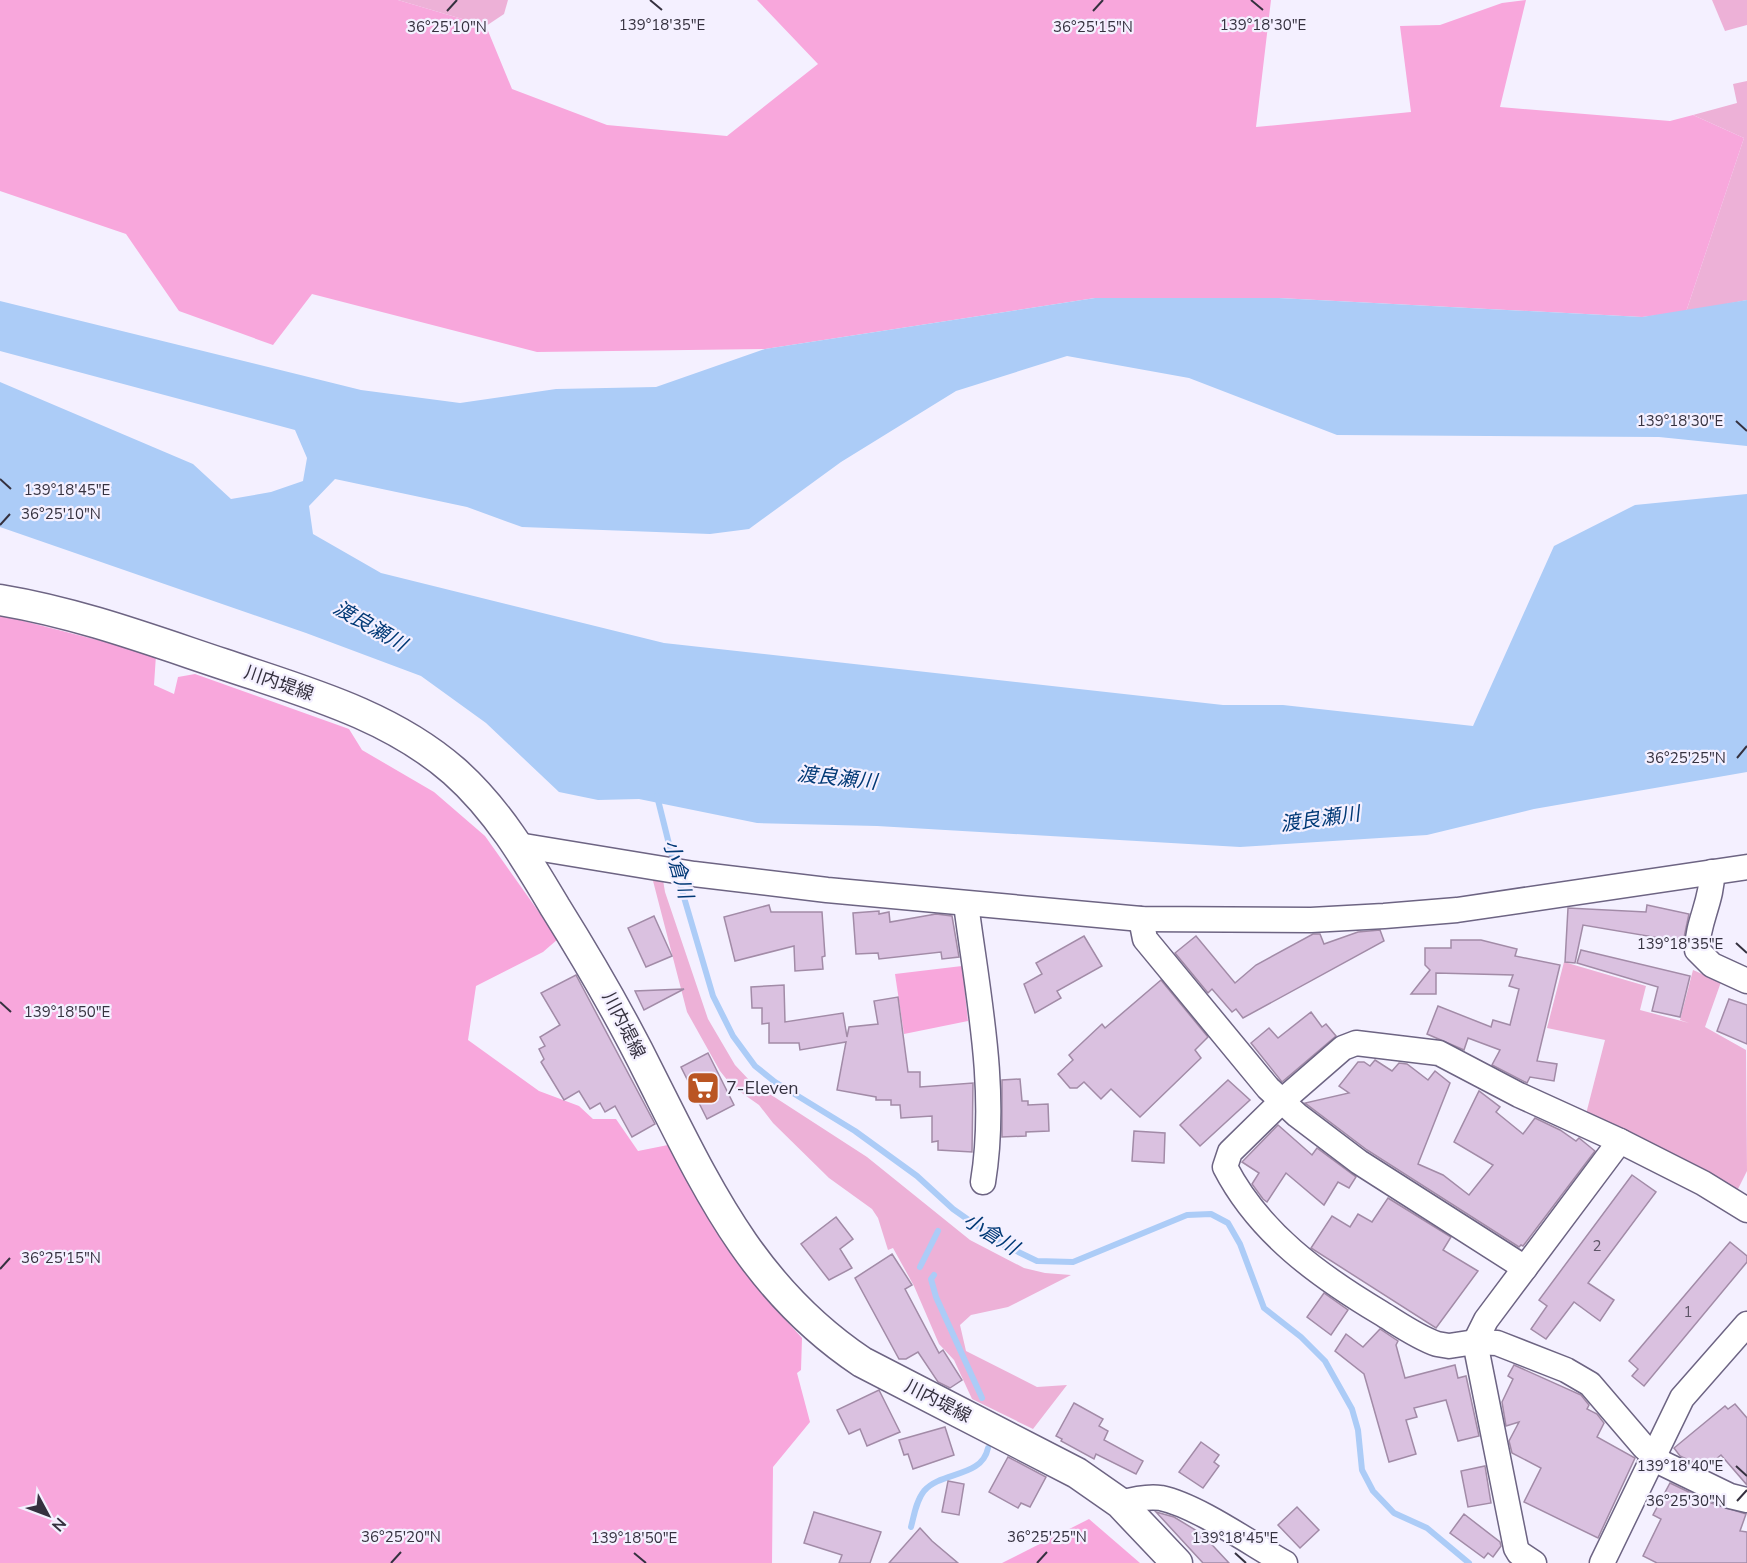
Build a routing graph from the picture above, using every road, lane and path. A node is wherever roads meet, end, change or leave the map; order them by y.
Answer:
1 (0, 600) edge
2 (518, 845) junction
3 (1747, 867) edge
4 (1712, 872) junction
5 (966, 904) junction
6 (1141, 920) junction
7 (1747, 981) edge
8 (1282, 1101) junction
9 (1620, 1141) junction
10 (983, 1182) dead end
11 (1747, 1210) edge
12 (1525, 1268) junction
13 (1747, 1324) edge
14 (1475, 1342) junction
15 (1654, 1456) junction
16 (1747, 1500) edge
17 (1120, 1503) junction
18 (1177, 1563) edge
19 (1285, 1563) edge
20 (1534, 1563) edge
21 (1602, 1563) edge

1 - 2 main road, 川内堤線
2 - 5 street
2 - 17 main road, 川内堤線
3 - 4 street
4 - 6 street
4 - 7 street
5 - 6 street
5 - 10 street
6 - 8 street
8 - 9 street
8 - 12 street
8 - 14 street
9 - 11 street
9 - 12 street
12 - 14 street
13 - 15 street
14 - 15 street
14 - 20 street
15 - 16 street
15 - 21 street
17 - 18 main road, 川内堤線
17 - 19 street

